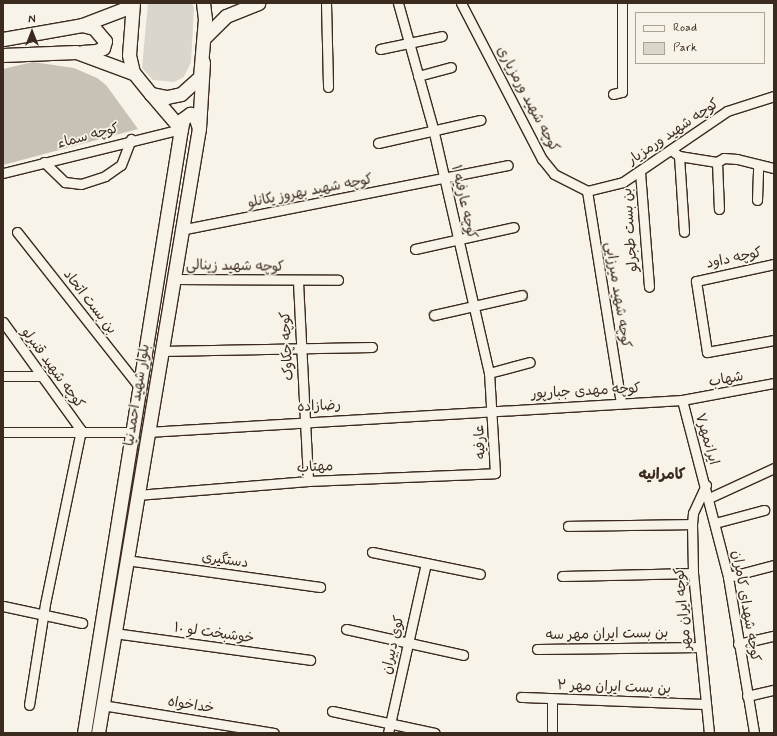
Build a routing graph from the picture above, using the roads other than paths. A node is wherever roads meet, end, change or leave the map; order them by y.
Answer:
1 (203, 3) edge
2 (259, 3) edge
3 (326, 3) edge
4 (398, 3) edge
5 (461, 3) edge
6 (622, 3) edge
7 (133, 5) edge
8 (82, 26) junction
9 (442, 36) dead end
10 (204, 38) junction
11 (3, 39) edge
12 (409, 43) junction
13 (380, 49) dead end
14 (76, 52) junction
15 (3, 55) edge
16 (203, 62) junction
17 (451, 67) dead end
18 (133, 73) junction
19 (418, 76) junction
20 (328, 87) dead end
21 (151, 94) junction
22 (613, 94) dead end
23 (774, 96) edge
24 (480, 120) dead end
25 (199, 128) junction
26 (181, 129) junction
27 (434, 132) junction
28 (131, 139) junction
29 (378, 144) dead end
30 (671, 150) junction
31 (679, 156) junction
32 (44, 162) junction
33 (717, 162) junction
34 (508, 165) dead end
35 (758, 167) junction
36 (774, 168) edge
37 (640, 172) junction
38 (3, 173) edge
39 (444, 179) junction
40 (587, 191) junction
41 (756, 200) dead end
42 (719, 209) dead end
43 (514, 227) dead end
44 (180, 230) junction
45 (17, 232) dead end
46 (684, 232) dead end
47 (458, 239) junction
48 (415, 249) dead end
49 (774, 264) edge
50 (172, 279) junction
51 (338, 280) dead end
52 (298, 282) junction
53 (649, 286) dead end
54 (522, 295) dead end
55 (474, 306) junction
56 (434, 315) dead end
57 (3, 322) edge
58 (774, 340) edge
59 (372, 347) dead end
60 (301, 350) junction
61 (160, 351) junction
62 (530, 362) dead end
63 (489, 373) junction
64 (3, 376) edge
65 (42, 376) junction
66 (774, 384) edge
67 (140, 388) junction
68 (682, 400) junction
69 (621, 403) junction
70 (492, 410) junction
71 (305, 420) junction
72 (81, 430) junction
73 (3, 432) edge
74 (133, 432) junction
75 (147, 432) junction
76 (774, 468) edge
77 (495, 473) joint
78 (308, 481) junction
79 (706, 486) junction
80 (137, 495) junction
81 (709, 498) junction
82 (764, 510) dead end
83 (715, 523) junction
84 (692, 524) junction
85 (568, 526) dead end
86 (372, 552) dead end
87 (126, 560) junction
88 (426, 563) junction
89 (774, 565) edge
90 (693, 572) junction
91 (480, 574) dead end
92 (562, 576) dead end
93 (728, 577) junction
94 (320, 587) dead end
95 (3, 606) edge
96 (44, 614) junction
97 (82, 623) dead end
98 (346, 629) dead end
99 (114, 633) junction
100 (774, 636) edge
101 (409, 642) junction
102 (738, 644) junction
103 (700, 647) junction
104 (537, 649) dead end
105 (463, 655) dead end
106 (310, 660) dead end
107 (774, 690) edge
108 (520, 696) dead end
109 (747, 696) junction
110 (552, 699) junction
111 (706, 704) junction
112 (30, 705) dead end
113 (102, 705) junction
114 (332, 710) dead end
115 (390, 723) junction
116 (84, 733) edge
117 (98, 733) edge
118 (274, 733) edge
119 (388, 733) edge
120 (434, 733) edge
121 (552, 733) edge
122 (709, 733) edge
123 (754, 733) edge

1 - 10 main road, بلوار شهید احمدنیا
2 - 10 main road
3 - 20 street
4 - 12 street, کوچه عارفیه ۱
5 - 40 street, کوچه شهید ورمزیاری
6 - 22 street
7 - 8 main road
7 - 18 main road
8 - 11 main road
8 - 14 main road
9 - 12 street
10 - 16 main road, بلوار شهید احمدنیا
12 - 13 street
12 - 19 street, کوچه عارفیه ۱
14 - 15 main road
14 - 18 main road
16 - 21 main road
16 - 25 main road, بلوار شهید احمدنیا
17 - 19 street
18 - 21 main road
19 - 27 street, کوچه عارفیه ۱
21 - 26 main road
23 - 30 street, کوچه شهید ورمزیار
24 - 27 street
25 - 26 main road
25 - 44 main road, بلوار شهید احمدنیا
26 - 28 street, کوچه سماء
26 - 67 main road, بلوار شهید احمدنیا
27 - 29 street
27 - 39 street, کوچه عارفیه ۱
28 - 32 street, کوچه سماء
28 - 32 street
30 - 31 street
30 - 37 street, کوچه شهید ورمزیار
31 - 33 street
31 - 46 street
32 - 38 street, کوچه سماء
33 - 35 street
33 - 42 street
34 - 39 street, کوچه شهید بهروز یکانلو
35 - 36 street
35 - 41 street
37 - 40 street, کوچه شهید ورمزیار
37 - 53 street, بن بست طجرلو
39 - 44 street, کوچه شهید بهروز یکانلو
39 - 47 street, کوچه عارفیه ۱
40 - 69 street, کوچه شهید میرزایی
43 - 47 street
44 - 50 main road, بلوار شهید احمدنیا
45 - 67 street, بن بست اتحاد
47 - 48 street
47 - 55 street, کوچه عارفیه ۱
49 - 58 street, کوچه داود
50 - 52 street, کوچه شهید زینالی
50 - 61 main road, بلوار شهید احمدنیا
51 - 52 street, کوچه شهید زینالی
52 - 60 street, کوچه چکاوک
54 - 55 street
55 - 56 street
55 - 63 street, کوچه عارفیه ۱
57 - 65 street, کوچه شهید قنبرلو
59 - 60 street
60 - 61 street
60 - 71 street, کوچه چکاوک
61 - 75 main road, بلوار شهید احمدنیا
62 - 63 street
63 - 70 street, کوچه عارفیه ۱
64 - 65 street
65 - 72 street, کوچه شهید قنبرلو
66 - 68 street, شهاب
67 - 74 main road, بلوار شهید احمدنیا
68 - 69 street, کوچه مهدی جبارپور
68 - 79 street, ایرانمهر۷
69 - 70 street, کوچه مهدی جبارپور
70 - 71 street, رضازاده
70 - 77 street, عارفیه
71 - 75 street, رضازاده
71 - 78 street, کوچه چکاوک
72 - 73 street
72 - 74 street
72 - 96 street
74 - 116 main road, بلوار شهید احمدنیا
75 - 80 main road, بلوار شهید احمدنیا
76 - 81 street
77 - 78 street, مهتاب
78 - 80 street, مهتاب
79 - 81 street, کوچه شهدای کامران
79 - 84 street, کوچه ایران مهر
80 - 87 main road, بلوار شهید احمدنیا
81 - 83 street, کوچه شهدای کامران
82 - 83 street
83 - 93 street, کوچه شهدای کامران
84 - 85 street
84 - 90 street, کوچه ایران مهر
86 - 88 street
87 - 94 street, دستگیری
87 - 99 main road, بلوار شهید احمدنیا
88 - 91 street
88 - 101 street, کوی دبیران
89 - 93 street
90 - 92 street
90 - 103 street, کوچه ایران مهر
93 - 102 street, کوچه شهدای کامران
95 - 96 street
96 - 97 street
96 - 112 street
98 - 101 street
99 - 106 street, خوشبخت لو ۱۰
99 - 113 main road, بلوار شهید احمدنیا
100 - 102 street
101 - 105 street
101 - 115 street, کوی دبیران
102 - 109 street, کوچه شهدای کامران
103 - 104 street, بن بست ایران مهر سه
103 - 111 street, کوچه ایران مهر
107 - 109 street
108 - 110 street, ۲ بن بست ایران مهر
109 - 123 street, کوچه شهدای کامران
110 - 111 street, ۲ بن بست ایران مهر
110 - 121 street
111 - 122 street, کوچه ایران مهر
113 - 117 main road, بلوار شهید احمدنیا
113 - 118 street, خداخواه
114 - 115 street
115 - 119 street, کوی دبیران
115 - 120 street

